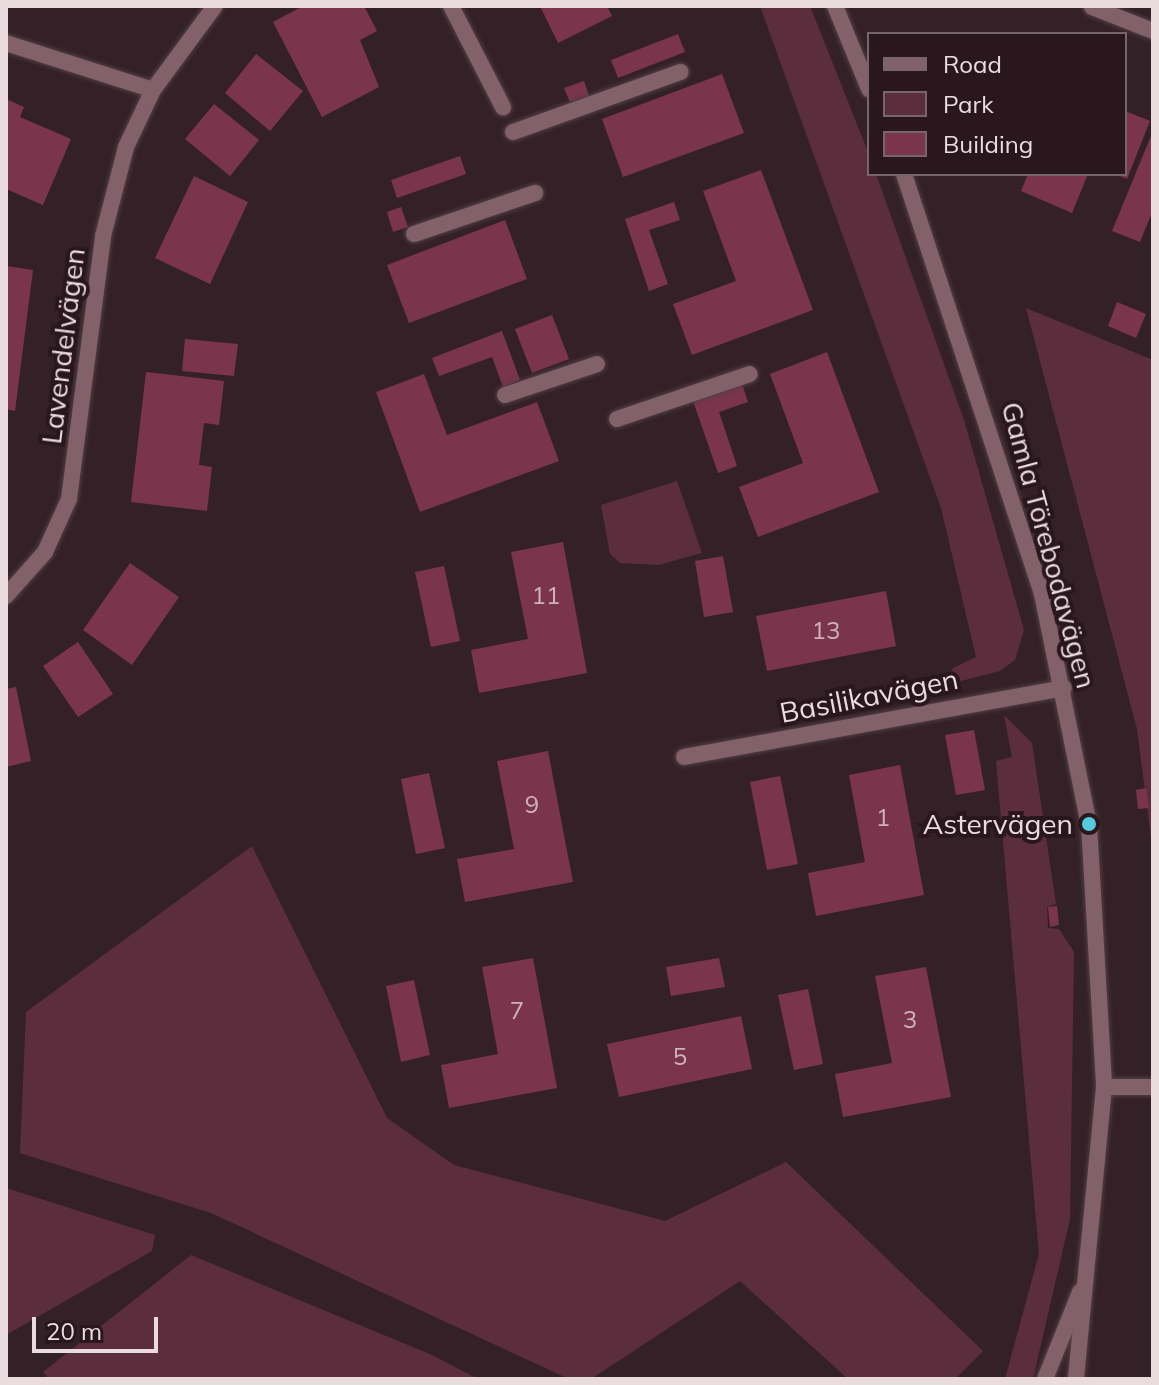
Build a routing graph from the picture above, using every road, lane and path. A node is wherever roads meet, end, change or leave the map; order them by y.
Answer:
1 (215, 6) edge
2 (451, 6) edge
3 (835, 6) edge
4 (1092, 7) edge
5 (1153, 31) edge
6 (6, 43) edge
7 (681, 72) dead end
8 (867, 84) edge
9 (153, 90) junction
10 (503, 107) dead end
11 (513, 132) dead end
12 (905, 176) edge
13 (535, 193) dead end
14 (414, 234) dead end
15 (597, 364) dead end
16 (750, 374) dead end
17 (505, 395) dead end
18 (617, 419) dead end
19 (6, 596) edge
20 (1064, 688) junction
21 (684, 757) dead end
22 (1104, 1087) junction
23 (1153, 1087) edge
24 (1087, 1276) junction
25 (1045, 1379) edge
26 (1076, 1379) edge

1 - 9 street, Lavendelvägen
2 - 10 street
3 - 8 street
4 - 5 street
6 - 9 street
7 - 11 street
9 - 19 street, Lavendelvägen
12 - 20 street, Gamla Törebodavägen
13 - 14 street
15 - 17 street
16 - 18 street
20 - 21 street, Basilikavägen
20 - 22 street, Gamla Törebodavägen
22 - 23 street
22 - 24 street, Gamla Törebodavägen
24 - 25 street, Gamla Törebodavägen
24 - 26 street, Gamla Törebodavägen

